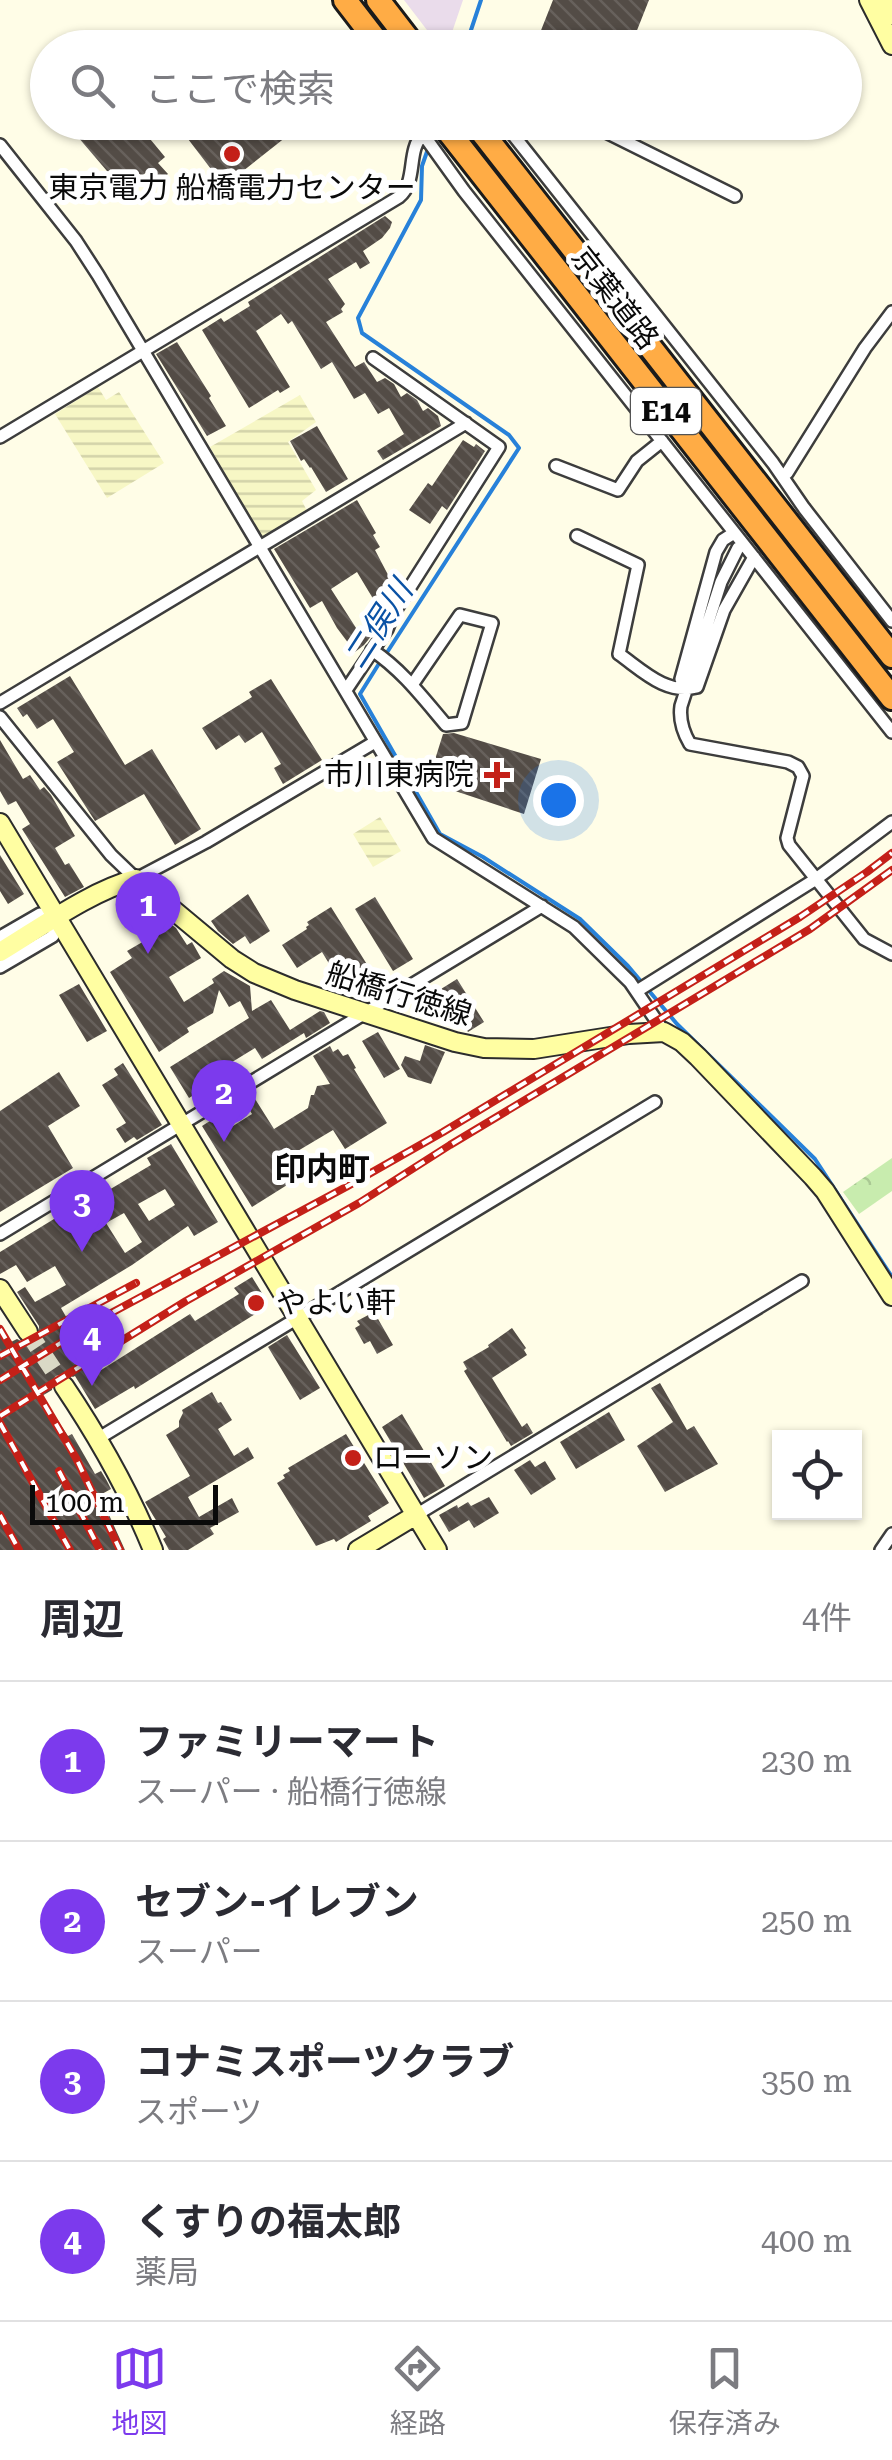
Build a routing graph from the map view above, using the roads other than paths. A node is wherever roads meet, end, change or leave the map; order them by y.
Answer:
1 (345, 0) edge
2 (378, 0) edge
3 (869, 0) edge
4 (884, 0) edge
5 (892, 15) edge
6 (368, 30) edge
7 (402, 30) edge
8 (892, 45) edge
9 (418, 140) edge
10 (434, 140) edge
11 (441, 140) edge
12 (488, 140) edge
13 (516, 140) edge
14 (622, 140) edge
15 (0, 145) edge
16 (735, 196) dead end
17 (892, 312) edge
18 (144, 351) junction
19 (373, 358) dead end
20 (466, 423) junction
21 (0, 437) edge
22 (662, 441) junction
23 (556, 466) dead end
24 (787, 473) dead end
25 (734, 533) junction
26 (577, 536) dead end
27 (259, 547) junction
28 (738, 548) dead end
29 (754, 558) junction
30 (892, 620) edge
31 (372, 650) junction
32 (892, 656) edge
33 (412, 686) junction
34 (346, 690) junction
35 (686, 690) junction
36 (892, 698) edge
37 (0, 703) edge
38 (0, 718) edge
39 (892, 732) edge
40 (375, 742) junction
41 (892, 822) edge
42 (0, 823) edge
43 (816, 879) junction
44 (136, 880) junction
45 (542, 906) junction
46 (57, 918) junction
47 (0, 937) edge
48 (0, 952) edge
49 (892, 954) edge
50 (0, 967) edge
51 (637, 991) junction
52 (364, 1012) junction
53 (664, 1032) junction
54 (655, 1102) dead end
55 (181, 1124) junction
56 (0, 1234) edge
57 (802, 1282) dead end
58 (0, 1289) edge
59 (892, 1296) edge
60 (298, 1317) junction
61 (28, 1332) tunnel mouth
62 (64, 1386) tunnel mouth
63 (98, 1438) junction
64 (416, 1515) junction
65 (892, 1534) edge
66 (153, 1550) edge
67 (358, 1550) edge
68 (437, 1550) edge
69 (881, 1550) edge

1 - 6 highway
2 - 7 highway
3 - 8 street
4 - 5 street
9 - 18 street
10 - 22 street
11 - 36 highway, 京葉道路 / E14
12 - 32 highway, 京葉道路 / E14
13 - 30 street
14 - 16 street
15 - 18 street
17 - 24 street
18 - 21 street
18 - 27 street
19 - 20 street
20 - 27 street
20 - 31 street
22 - 23 street
22 - 25 street
25 - 29 street
25 - 35 street
26 - 35 street
27 - 34 street
27 - 37 street
28 - 35 street
29 - 35 street
29 - 39 street
31 - 33 street
31 - 34 street
33 - 33 street
34 - 40 street
35 - 43 street
38 - 44 street
40 - 44 street
40 - 45 street
41 - 43 street
42 - 46 street
43 - 49 street
43 - 51 street
44 - 46 street
44 - 52 street, 船橋行徳線
45 - 51 street
45 - 52 street
46 - 47 street
46 - 48 street
46 - 50 street
46 - 55 street
51 - 53 street
52 - 53 street, 船橋行徳線
52 - 55 street
53 - 59 street
54 - 60 street
55 - 56 street
55 - 60 street
57 - 64 street
58 - 61 street
60 - 63 street
60 - 64 street
62 - 63 street
63 - 66 street
64 - 67 street
64 - 68 street
65 - 69 street

